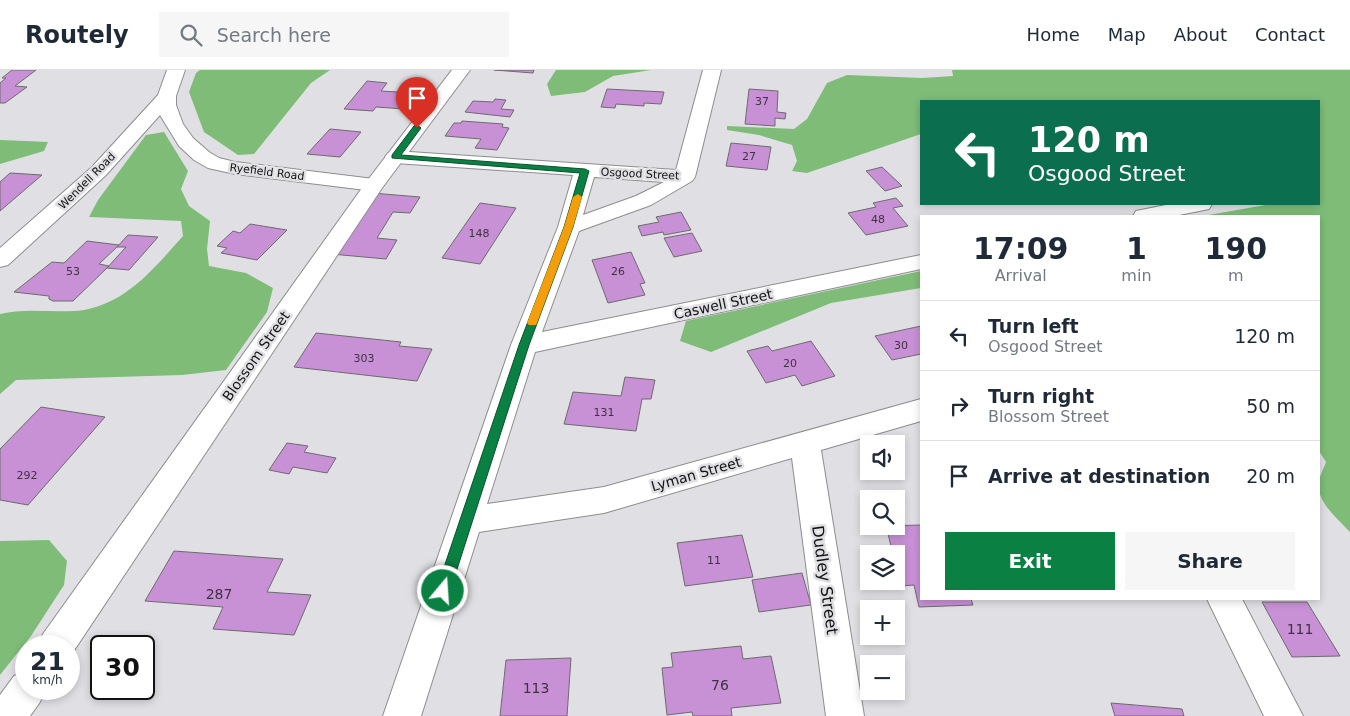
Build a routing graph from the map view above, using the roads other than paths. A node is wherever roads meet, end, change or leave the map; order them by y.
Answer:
1 (176, 70) edge
2 (461, 70) edge
3 (712, 70) edge
4 (167, 96) junction
5 (395, 157) junction
6 (585, 171) junction
7 (685, 177) junction
8 (374, 185) junction
9 (1197, 205) edge
10 (1150, 215) edge
11 (569, 227) junction
12 (0, 260) edge
13 (920, 262) edge
14 (524, 345) junction
15 (920, 410) edge
16 (805, 443) junction
17 (466, 520) junction
18 (1225, 600) edge
19 (64, 635) edge
20 (19, 700) edge
21 (8, 716) edge
22 (402, 716) edge
23 (845, 716) edge
24 (1284, 716) edge

1 - 4 street, Ryefield Road
2 - 5 street, Blossom Street
3 - 7 street, Osgood Street
4 - 8 street, Ryefield Road
4 - 12 street, Wendell Road
5 - 6 street, Osgood Street
5 - 8 street, Blossom Street
6 - 7 street, Osgood Street
6 - 11 street
7 - 11 street
8 - 19 street, Blossom Street
9 - 10 street
11 - 14 street
13 - 14 street, Caswell Street
14 - 17 street
15 - 16 street, Lyman Street
16 - 17 street, Lyman Street
16 - 23 street, Dudley Street
17 - 22 street
18 - 24 street
20 - 21 street

